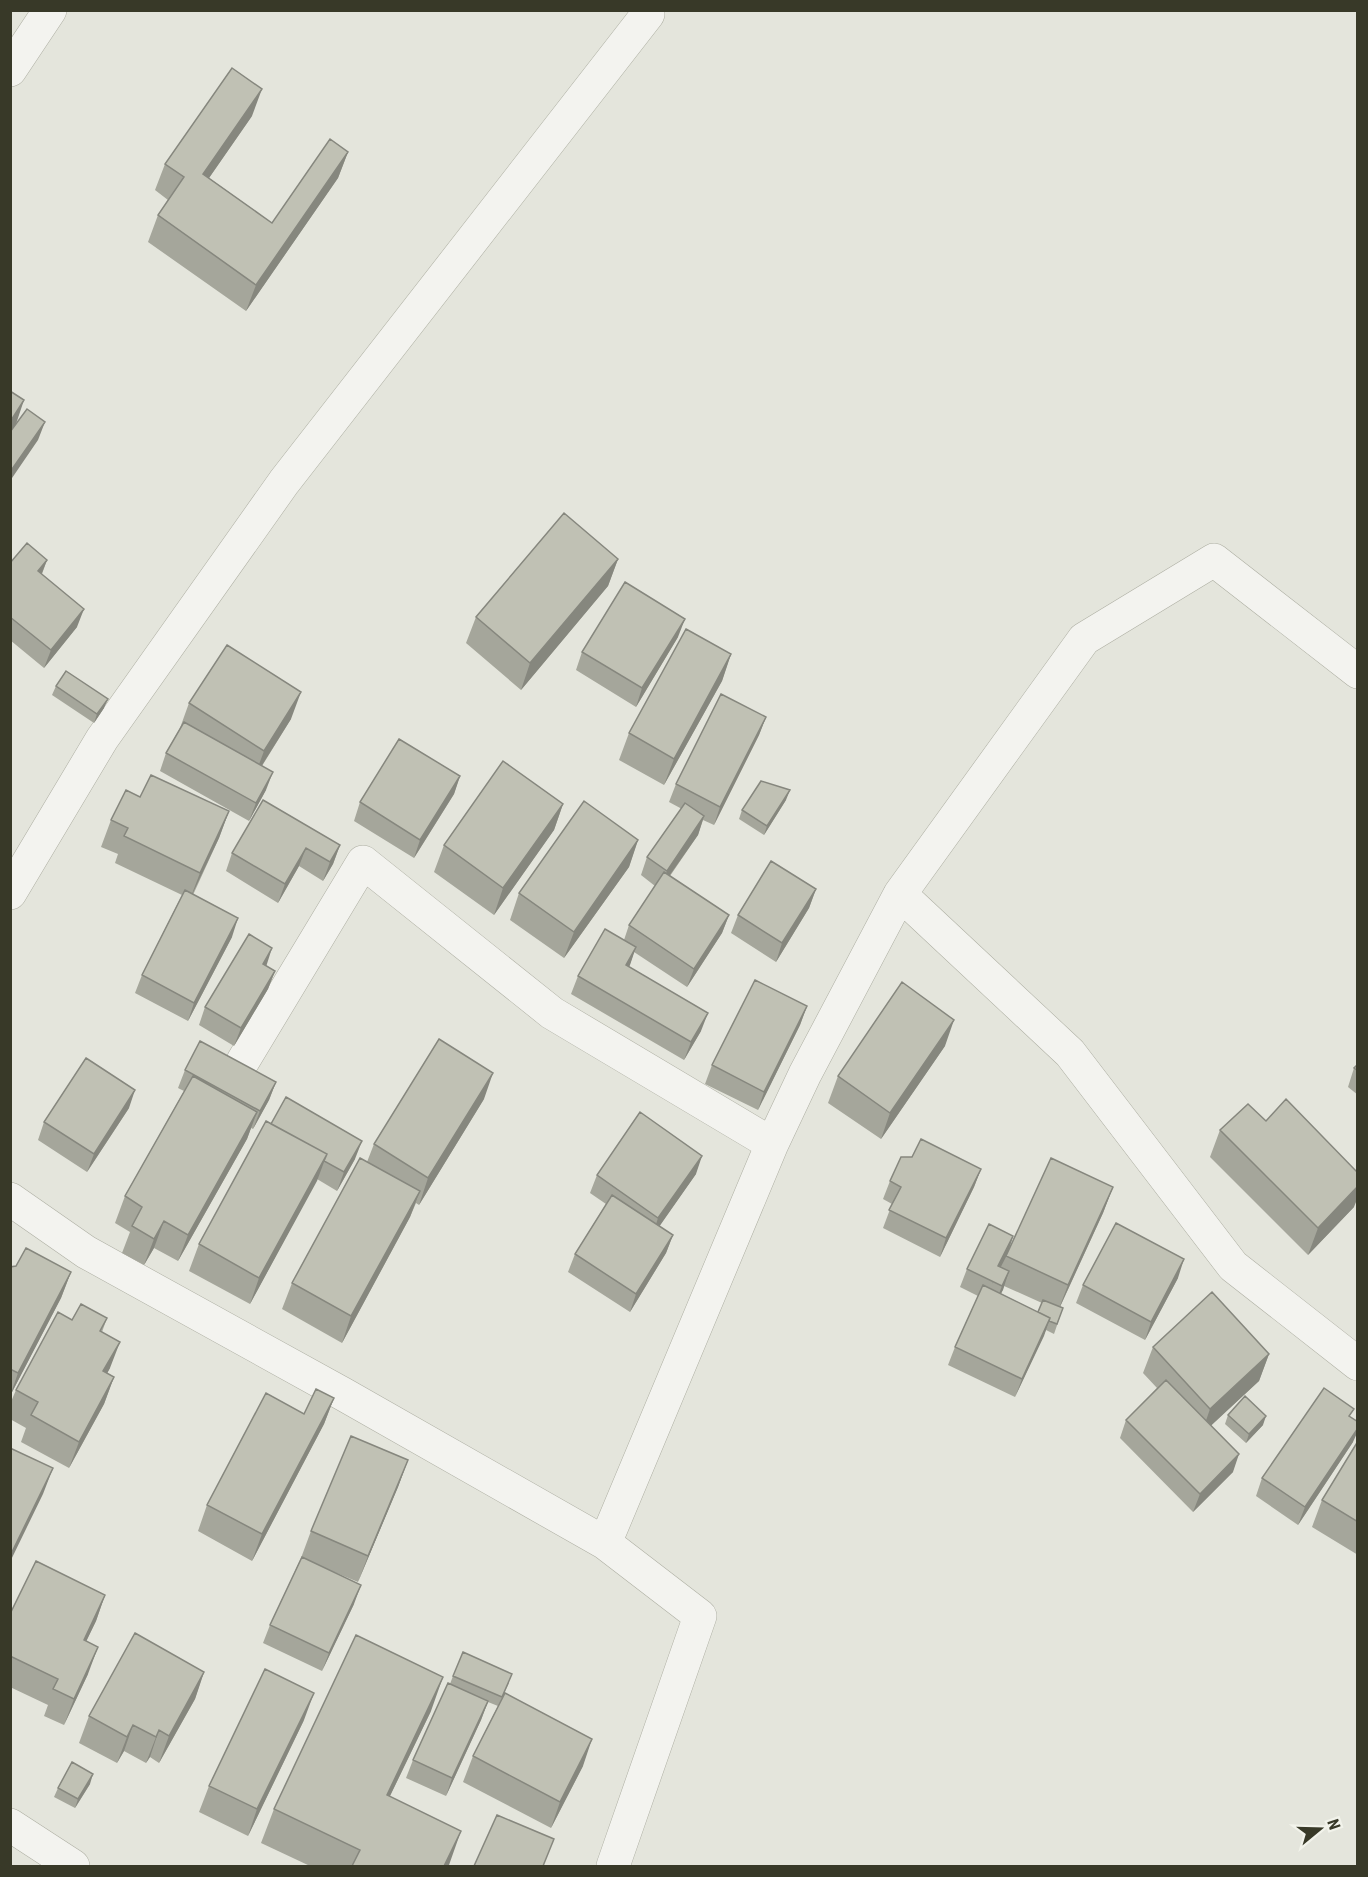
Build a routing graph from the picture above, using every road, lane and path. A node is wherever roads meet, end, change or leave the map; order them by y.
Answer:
1 (50, 10) edge
2 (648, 14) dead end
3 (10, 70) edge
4 (1358, 672) edge
5 (333, 844) edge
6 (363, 862) junction
7 (10, 893) edge
8 (900, 894) junction
9 (243, 1061) edge
10 (772, 1144) junction
11 (10, 1199) edge
12 (1358, 1364) edge
13 (605, 1543) junction
14 (10, 1826) edge
15 (73, 1866) edge
16 (613, 1866) edge

1 - 3 street
2 - 7 street
4 - 8 street
5 - 6 street
6 - 9 street
6 - 10 street
8 - 10 street
8 - 12 street
10 - 13 street
11 - 13 street
13 - 16 street
14 - 15 street

